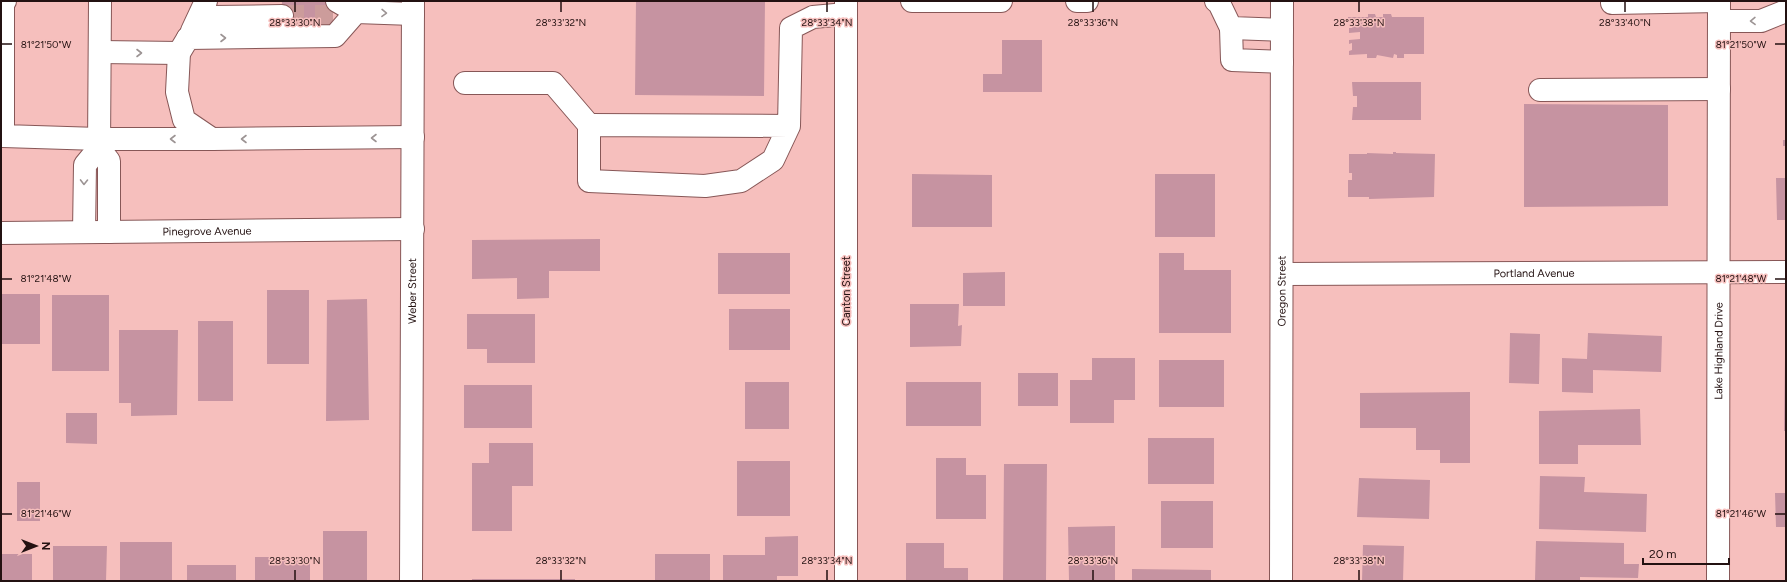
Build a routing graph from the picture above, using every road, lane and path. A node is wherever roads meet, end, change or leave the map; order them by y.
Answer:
1 (5, 1) edge
2 (100, 1) edge
3 (202, 1) edge
4 (206, 1) edge
5 (214, 1) edge
6 (912, 1) edge
7 (1001, 1) edge
8 (1077, 1) edge
9 (1087, 1) edge
10 (1216, 1) edge
11 (1282, 1) edge
12 (1612, 3) dead end
13 (345, 6) edge
14 (413, 7) edge
15 (846, 8) edge
16 (1719, 8) edge
17 (1786, 11) edge
18 (282, 16) tunnel mouth
19 (1231, 28) junction
20 (1282, 30) junction
21 (184, 45) junction
22 (100, 52) junction
23 (1282, 62) junction
24 (465, 83) dead end
25 (1719, 89) junction
26 (1540, 90) dead end
27 (589, 125) junction
28 (789, 126) junction
29 (413, 137) junction
30 (212, 139) junction
31 (99, 144) junction
32 (413, 230) junction
33 (84, 232) junction
34 (109, 232) junction
35 (1, 233) edge
36 (1719, 272) junction
37 (1786, 272) edge
38 (1283, 274) junction
39 (410, 581) edge
40 (846, 581) edge
41 (1281, 581) edge
42 (1718, 581) edge

1 - 31 street
2 - 22 street
3 - 21 street
4 - 21 street
5 - 21 street
6 - 7 street
8 - 9 street
10 - 19 street
11 - 20 street, Oregon Street
12 - 16 street
13 -> 14 street
21 -> 13 street
14 - 29 street, Weber Street
15 - 28 street
15 - 40 street, Canton Street
17 -> 16 street
16 - 25 street, Lake Highland Drive
18 - 21 street
19 - 20 street
19 - 23 street
20 - 23 street, Oregon Street
22 -> 21 street
21 - 30 street
22 - 31 street
23 - 38 street, Oregon Street
24 - 27 street
25 - 26 street
25 - 36 street, Lake Highland Drive
27 - 28 street
27 - 28 street
29 -> 30 street
29 - 32 street, Weber Street
30 -> 31 street
31 -> 33 street
31 - 34 street
32 - 34 street, Pinegrove Avenue
32 - 39 street, Weber Street
33 - 34 street, Pinegrove Avenue
33 - 35 street, Pinegrove Avenue
36 - 37 street, Portland Avenue
36 - 38 street, Portland Avenue
36 - 42 street, Lake Highland Drive
38 - 41 street, Oregon Street

